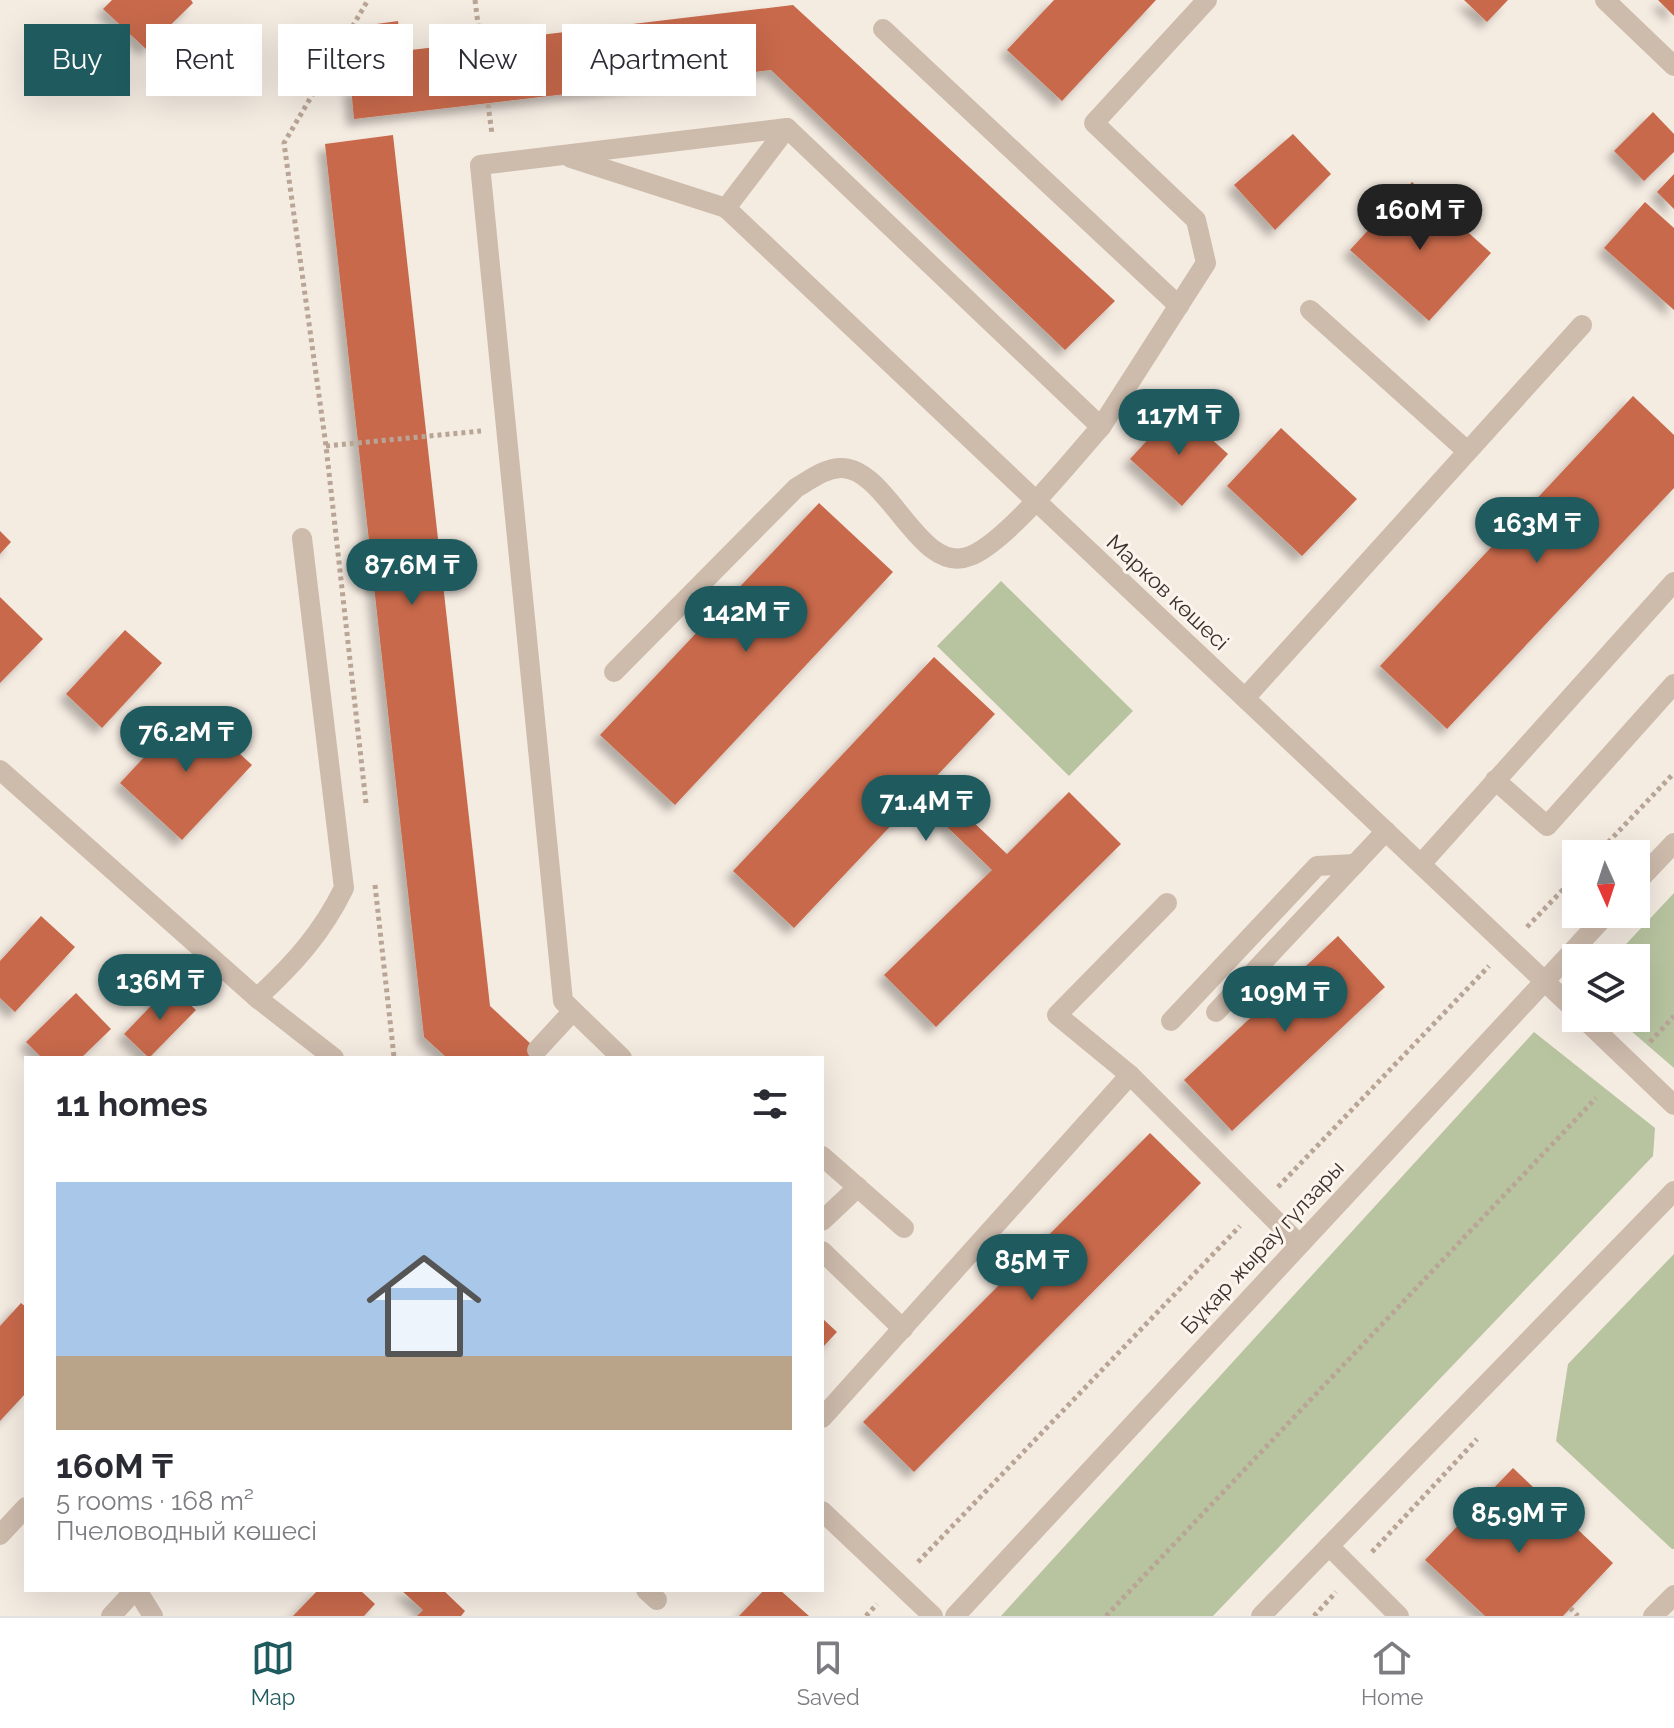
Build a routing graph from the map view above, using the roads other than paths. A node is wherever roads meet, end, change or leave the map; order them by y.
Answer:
1 (1207, 0) edge
2 (1605, 0) edge
3 (883, 29) dead end
4 (1674, 66) edge
5 (787, 128) junction
6 (564, 155) junction
7 (726, 208) junction
8 (1179, 306) junction
9 (1310, 310) dead end
10 (1582, 325) dead end
11 (1101, 427) junction
12 (1467, 451) junction
13 (1035, 501) junction
14 (302, 538) dead end
15 (1674, 582) edge
16 (614, 672) dead end
17 (1674, 684) edge
18 (1245, 698) junction
19 (0, 770) edge
20 (1495, 780) junction
21 (1386, 831) junction
22 (1674, 843) edge
23 (1355, 864) junction
24 (1421, 864) junction
25 (1650, 868) edge
26 (1167, 903) dead end
27 (1594, 928) edge
28 (1544, 981) junction
29 (257, 998) junction
30 (1562, 998) edge
31 (573, 1011) junction
32 (1216, 1012) dead end
33 (1171, 1021) dead end
34 (1598, 1032) edge
35 (537, 1050) dead end
36 (331, 1056) edge
37 (620, 1056) edge
38 (1130, 1075) junction
39 (1674, 1105) edge
40 (824, 1158) edge
41 (858, 1187) junction
42 (1674, 1191) edge
43 (824, 1219) edge
44 (904, 1228) dead end
45 (1298, 1243) junction
46 (824, 1253) edge
47 (903, 1329) junction
48 (824, 1416) edge
49 (24, 1509) edge
50 (824, 1513) edge
51 (0, 1535) edge
52 (1329, 1546) junction
53 (134, 1592) edge
54 (137, 1592) edge
55 (1674, 1595) edge
56 (1275, 1612) edge
57 (111, 1616) edge
58 (153, 1616) edge
59 (933, 1616) edge
60 (955, 1616) edge
61 (1399, 1616) edge
62 (1653, 1616) edge

1 - 8 street
2 - 4 street
3 - 8 street
5 - 6 street
5 - 7 street
5 - 11 street
6 - 7 street
6 - 31 street
7 - 13 street, Марков көшесі
8 - 11 street
9 - 12 street
10 - 12 street
11 - 13 street
12 - 18 street
13 - 16 street
13 - 18 street, Марков көшесі
14 - 29 street
15 - 20 street
17 - 20 street
18 - 21 street, Марков көшесі
19 - 29 street
20 - 24 street
21 - 23 street
21 - 24 street, Марков көшесі
22 - 25 street
23 - 32 street
23 - 33 street
24 - 28 street, Марков көшесі
26 - 38 street
27 - 28 street, Бұқар жырау гүлзары
28 - 30 street, Марков көшесі
28 - 45 street, Бұқар жырау гүлзары
29 - 36 street
31 - 35 street
31 - 37 street
34 - 39 street
38 - 45 street
38 - 47 street
40 - 41 street
41 - 43 street
41 - 44 street
42 - 52 street
45 - 60 street, Бұқар жырау гүлзары
46 - 47 street
47 - 48 street
49 - 51 street
50 - 59 street
52 - 56 street
52 - 61 street
53 - 57 street
54 - 58 street
55 - 62 street

